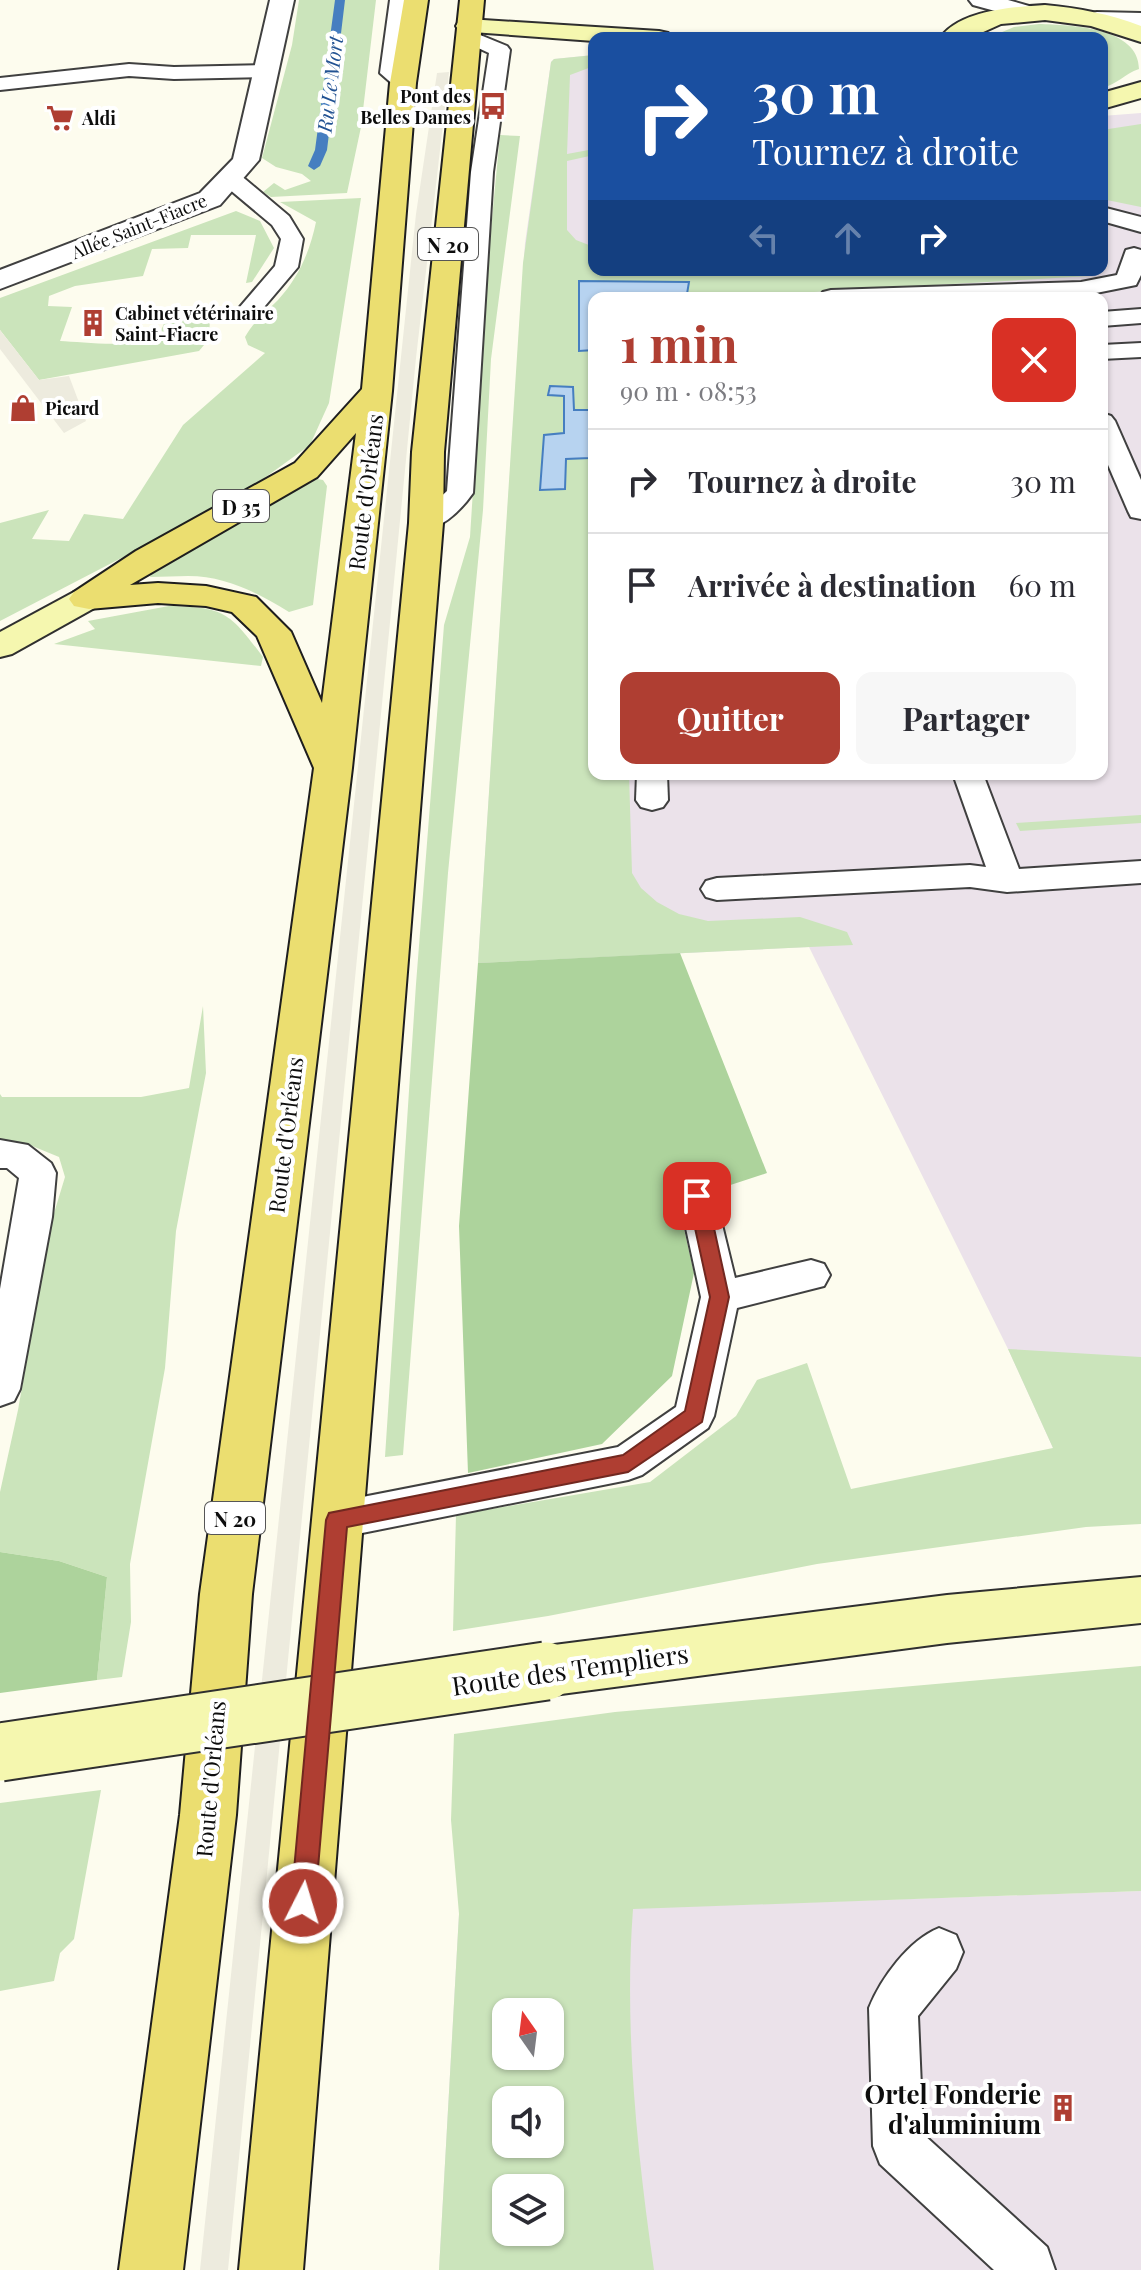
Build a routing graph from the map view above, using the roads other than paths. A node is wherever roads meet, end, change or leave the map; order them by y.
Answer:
1 (282, 0) edge
2 (400, 0) edge
3 (416, 0) edge
4 (981, 0) edge
5 (952, 7) dead end
6 (1028, 13) junction
7 (470, 18) edge
8 (1097, 19) junction
9 (1141, 20) edge
10 (960, 32) edge
11 (588, 33) edge
12 (1141, 35) edge
13 (266, 71) junction
14 (403, 83) junction
15 (0, 84) edge
16 (1141, 90) edge
17 (1108, 100) edge
18 (1108, 102) edge
19 (1141, 105) edge
20 (231, 179) junction
21 (1108, 216) edge
22 (1141, 225) edge
23 (1138, 254) edge
24 (1108, 257) edge
25 (0, 280) edge
26 (998, 292) edge
27 (251, 308) dead end
28 (1141, 316) edge
29 (1108, 319) edge
30 (1141, 350) edge
31 (1108, 352) edge
32 (377, 391) junction
33 (1111, 466) edge
34 (1141, 511) edge
35 (86, 599) junction
36 (0, 646) edge
37 (333, 768) junction
38 (970, 780) edge
39 (1141, 872) edge
40 (1007, 881) junction
41 (717, 889) dead end
42 (0, 1154) edge
43 (697, 1196) dead end
44 (811, 1275) dead end
45 (720, 1297) junction
46 (0, 1389) edge
47 (337, 1520) junction
48 (1141, 1600) edge
49 (0, 1752) edge
50 (939, 1952) dead end
51 (151, 2270) edge
52 (271, 2270) edge
53 (1029, 2270) edge

1 - 13 street, Allée Saint-Fiacre
2 - 14 lane
3 - 14 main road, Route d'Orléans / N 20
4 - 6 street
5 - 10 street
6 - 8 street
6 - 10 street
7 - 11 street
7 - 47 main road, N 20
8 - 9 street
8 - 12 street
13 - 15 lane
13 - 20 street, Allée Saint-Fiacre
14 - 32 main road, Route d'Orléans / N 20
16 - 17 street
18 - 19 street
20 - 25 street, Allée Saint-Fiacre
20 - 27 lane
21 - 22 lane
23 - 24 lane
23 - 26 lane
28 - 29 lane
30 - 31 lane
32 - 35 main road, D 35
32 - 37 main road, Route d'Orléans / N 20
33 - 34 lane
35 - 36 street, D 35
35 - 37 main road, D 35
37 - 51 main road, Route d'Orléans / N 20
38 - 40 lane
39 - 40 lane
40 - 41 lane
42 - 46 lane
43 - 45 lane
44 - 45 lane
45 - 47 lane
47 - 52 main road, N 20
48 - 49 street, Route des Templiers, bridge
50 - 53 lane

